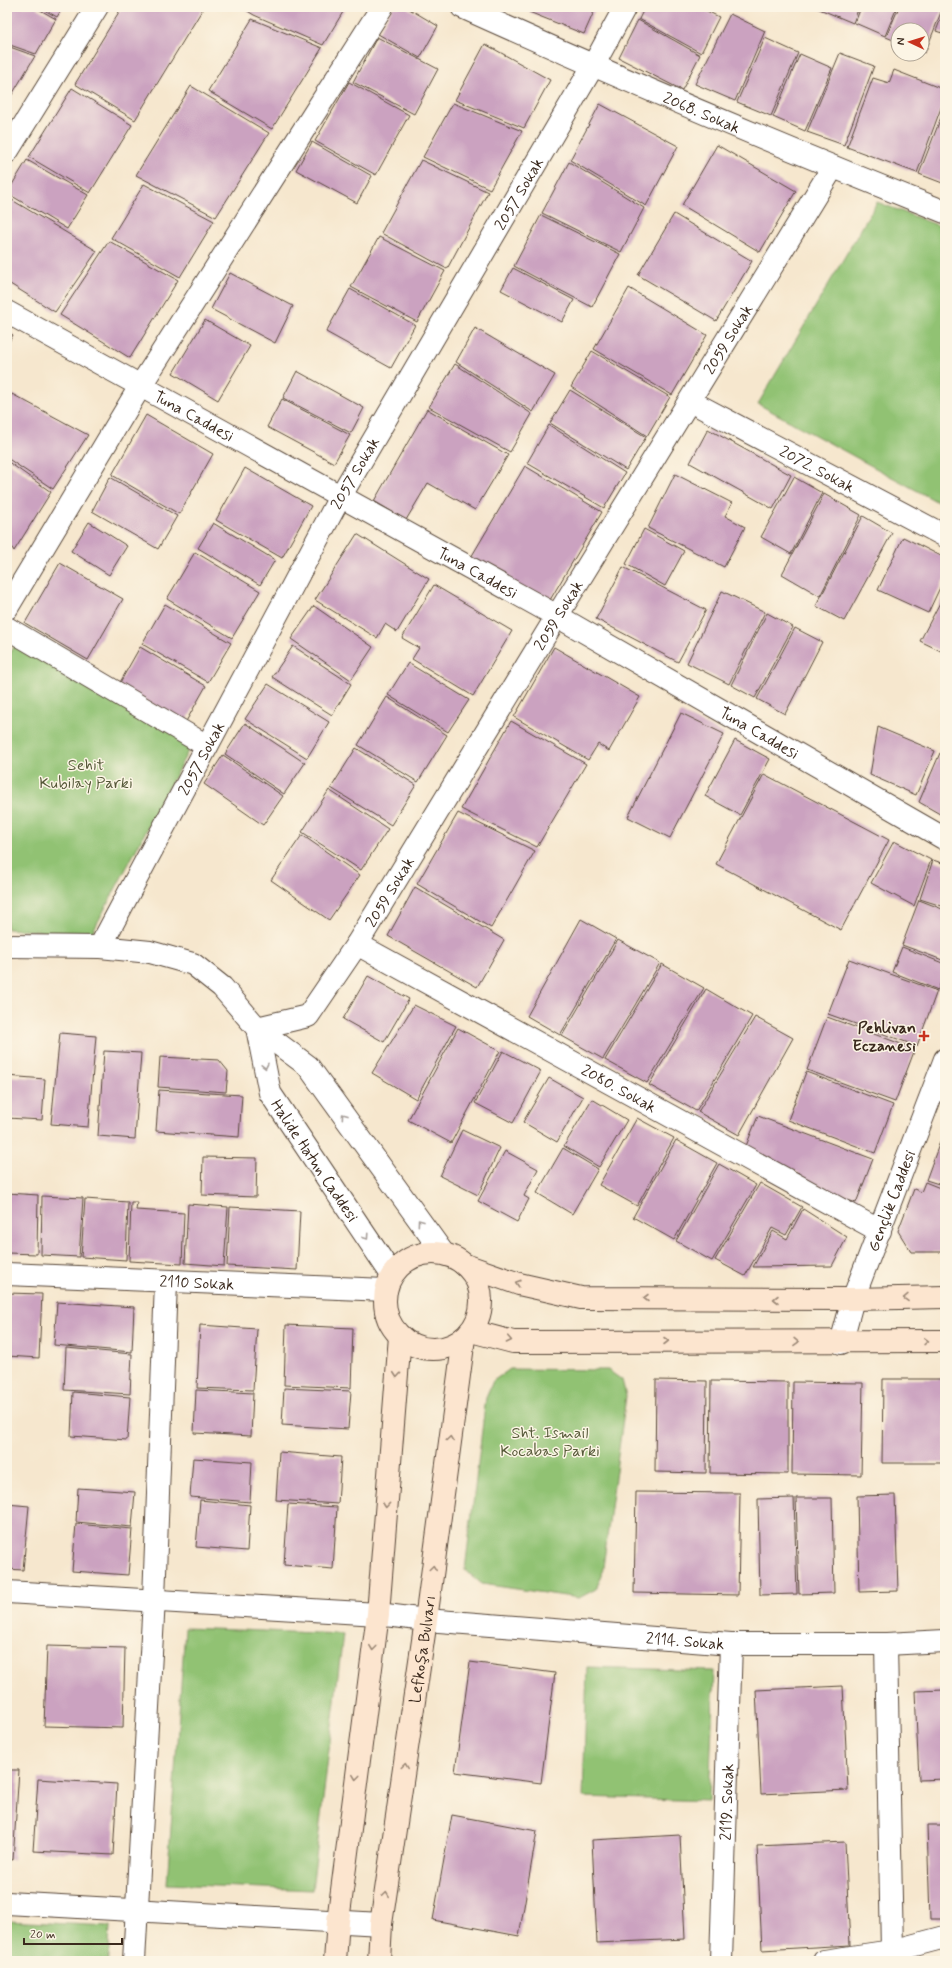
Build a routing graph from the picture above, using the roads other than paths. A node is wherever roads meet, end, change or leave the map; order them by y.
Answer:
1 (97, 7) edge
2 (382, 7) edge
3 (462, 7) edge
4 (625, 7) edge
5 (593, 66) junction
6 (7, 152) edge
7 (833, 167) junction
8 (945, 212) edge
9 (7, 312) edge
10 (141, 385) junction
11 (690, 401) junction
12 (340, 497) junction
13 (945, 536) edge
14 (7, 608) edge
15 (557, 616) junction
16 (7, 628) edge
17 (207, 746) junction
18 (945, 839) edge
19 (357, 944) junction
20 (7, 946) edge
21 (100, 947) junction
22 (257, 1028) junction
23 (945, 1059) edge
24 (880, 1231) junction
25 (443, 1253) junction
26 (465, 1265) junction
27 (7, 1274) edge
28 (166, 1282) junction
29 (389, 1283) junction
30 (945, 1297) edge
31 (853, 1299) junction
32 (467, 1334) junction
33 (400, 1336) junction
34 (945, 1341) edge
35 (841, 1343) junction
36 (7, 1592) edge
37 (154, 1599) junction
38 (378, 1614) junction
39 (426, 1620) junction
40 (945, 1641) edge
41 (731, 1644) junction
42 (886, 1644) junction
43 (7, 1903) edge
44 (138, 1909) junction
45 (338, 1921) junction
46 (381, 1924) junction
47 (945, 1937) edge
48 (892, 1951) junction
49 (134, 1961) edge
50 (335, 1961) edge
51 (379, 1961) edge
52 (721, 1961) edge
53 (824, 1961) edge

1 - 6 street
2 - 10 street
3 - 5 street, 2068. Sokak
4 - 5 street, 2057 Sokak
5 - 7 street, 2068. Sokak
5 - 12 street, 2057 Sokak
7 - 8 street, 2068. Sokak
7 - 11 street, 2059 Sokak
9 - 10 street, Tuna Caddesi
10 - 12 street, Tuna Caddesi
10 - 14 street
11 - 13 street, 2072. Sokak
11 - 15 street, 2059 Sokak
12 - 15 street, Tuna Caddesi
12 - 17 street, 2057 Sokak
15 - 18 street, Tuna Caddesi
15 - 19 street, 2059 Sokak
16 - 17 street
17 - 21 street, 2057 Sokak
19 - 22 street, 2059 Sokak
19 - 24 street, 2080. Sokak
20 - 21 street, Halide Hatun Caddesi
21 - 22 street, Halide Hatun Caddesi
25 -> 22 street
22 -> 29 street, Halide Hatun Caddesi
23 - 24 street, Gençlik Caddesi
24 - 31 street, Gençlik Caddesi
25 - 26 main road
25 - 29 main road
31 -> 26 main road
26 - 32 main road
27 - 28 street, 2110 Sokak
28 - 29 street, 2110 Sokak
28 - 37 street
29 - 33 main road
30 -> 31 main road
31 - 35 street, Gençlik Caddesi
32 - 33 main road
32 -> 35 main road
39 -> 32 main road, Lefkoşa Bulvarı
33 -> 38 main road
35 -> 34 main road
36 - 37 street, 2114. Sokak
37 - 38 street, 2114. Sokak
37 - 44 street
38 - 39 street, 2114. Sokak
38 -> 45 main road
39 - 41 street, 2114. Sokak
46 -> 39 main road, Lefkoşa Bulvarı
40 - 42 street, 2114. Sokak
41 - 42 street, 2114. Sokak
41 - 52 street, 2119. Sokak
42 - 48 street
43 - 44 street
44 - 45 street
44 - 49 street
45 - 46 street
45 - 50 main road
46 - 51 main road, Lefkoşa Bulvarı
47 - 48 street
48 - 53 street

